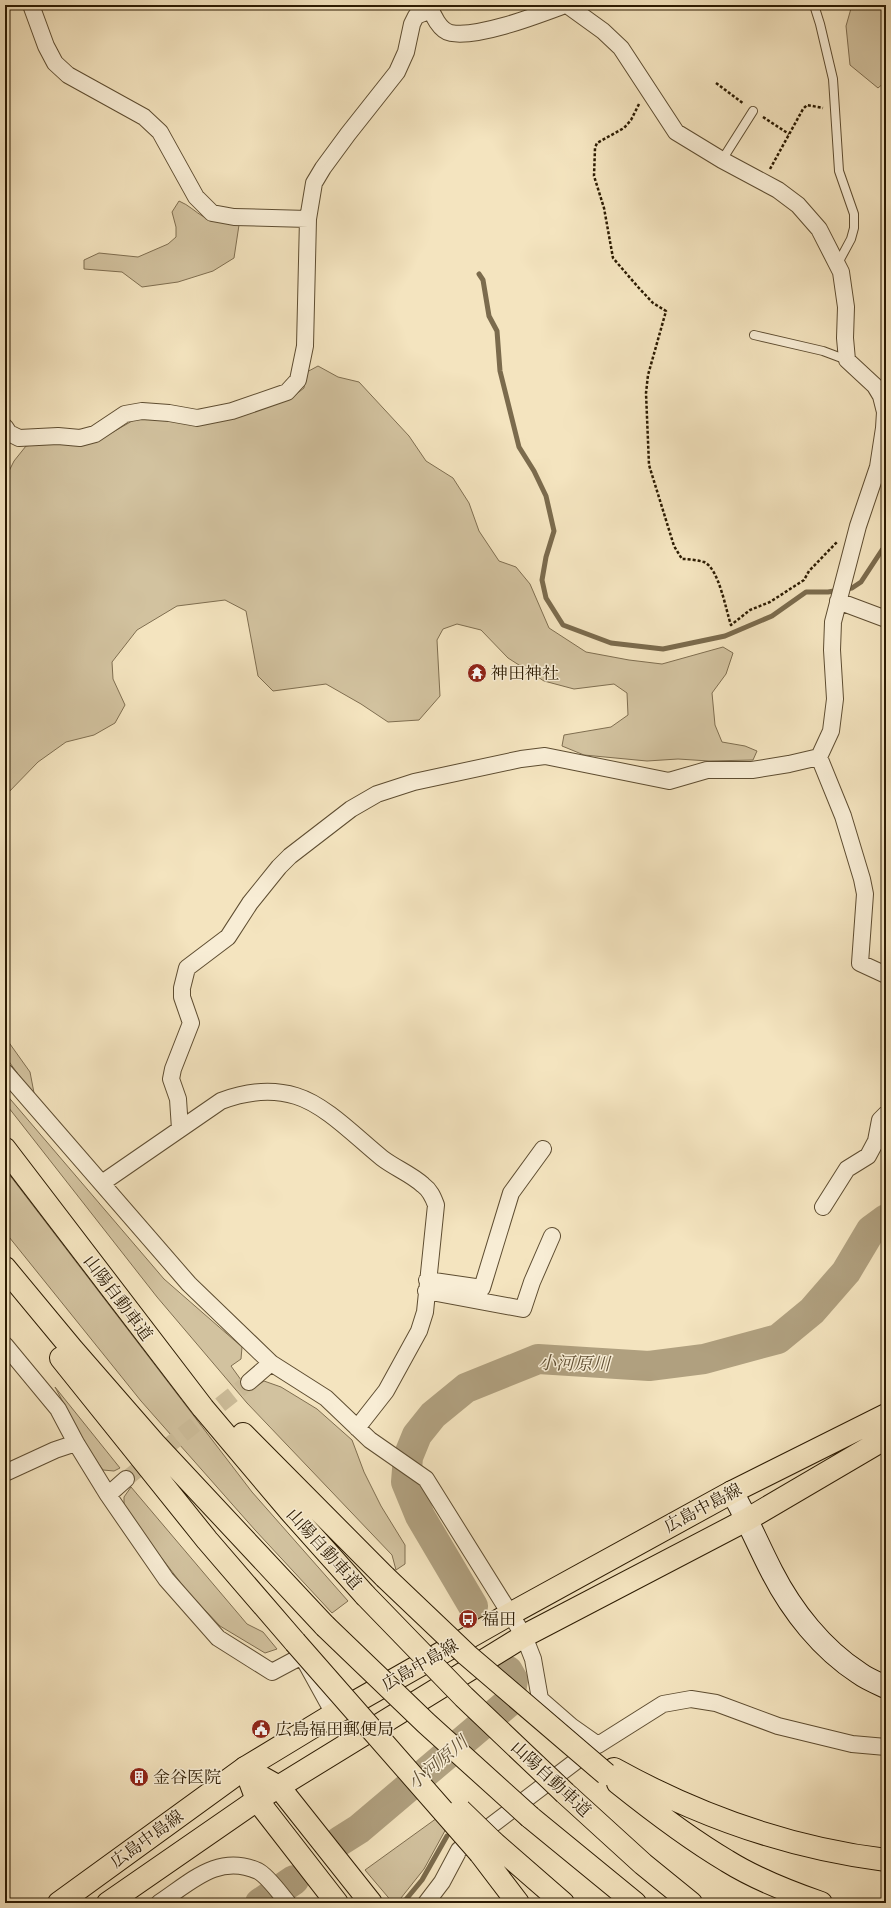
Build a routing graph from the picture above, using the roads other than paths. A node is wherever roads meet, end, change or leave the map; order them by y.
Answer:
1 (31, 5) edge
2 (566, 5) edge
3 (814, 5) edge
4 (430, 7) edge
5 (753, 111) dead end
6 (722, 160) junction
7 (308, 220) junction
8 (837, 265) junction
9 (754, 335) dead end
10 (847, 360) junction
11 (880, 383) edge
12 (5, 427) edge
13 (838, 601) junction
14 (886, 619) edge
15 (819, 757) junction
16 (886, 975) edge
17 (5, 1072) edge
18 (886, 1114) edge
19 (180, 1129) junction
20 (5, 1149) edge
21 (543, 1149) dead end
22 (102, 1183) junction
23 (823, 1207) dead end
24 (552, 1236) dead end
25 (5, 1268) edge
26 (426, 1286) junction
27 (5, 1287) edge
28 (115, 1293) junction
29 (5, 1345) edge
30 (271, 1363) junction
31 (249, 1382) tunnel mouth
32 (886, 1415) edge
33 (357, 1428) junction
34 (886, 1438) edge
35 (76, 1443) junction
36 (5, 1473) edge
37 (126, 1478) tunnel mouth
38 (732, 1492) junction
39 (108, 1495) junction
40 (748, 1519) junction
41 (510, 1614) junction
42 (524, 1636) junction
43 (886, 1688) edge
44 (334, 1714) junction
45 (598, 1745) junction
46 (886, 1748) edge
47 (245, 1768) junction
48 (610, 1771) junction
49 (279, 1787) junction
50 (256, 1800) junction
51 (486, 1847) junction
52 (886, 1860) edge
53 (59, 1903) edge
54 (108, 1903) edge
55 (159, 1903) edge
56 (288, 1903) edge
57 (337, 1903) edge
58 (371, 1903) edge
59 (426, 1903) edge
60 (518, 1903) edge
61 (563, 1903) edge
62 (634, 1903) edge
63 (691, 1903) edge
64 (821, 1903) edge

1 - 7 street
2 - 4 street
2 - 6 street
3 - 8 lane
4 - 7 street
5 - 6 lane
6 - 8 street
7 - 12 street
8 - 10 street
9 - 10 lane
10 - 11 street
11 - 13 street
13 - 14 street
13 - 15 street
15 - 16 street
15 - 19 street
17 - 22 street
18 - 23 street
19 - 22 street
19 - 26 street
20 - 28 main road, 山陽自動車道
21 - 26 street
22 - 30 street
24 - 26 street
25 - 62 main road, bridge
26 - 33 street
27 - 51 main road, bridge
28 - 48 main road, bridge
28 - 63 main road, 山陽自動車道, bridge
29 - 35 street
30 - 31 street
30 - 33 street
32 - 38 main road, 広島中島線
33 - 41 street
34 - 40 main road, 広島中島線
35 - 36 street
35 - 39 street
37 - 39 street
38 - 40 street
38 - 41 main road, 広島中島線
39 - 44 street
40 - 42 main road, 広島中島線
40 - 43 street
41 - 42 street
41 - 44 main road, 広島中島線
42 - 45 street
42 - 49 main road, 広島中島線
44 - 47 main road, 広島中島線
45 - 46 street
45 - 59 street
47 - 49 main road
47 - 50 main road
47 - 53 main road, 広島中島線
48 - 52 main road
48 - 64 main road
49 - 50 main road, 広島中島線
49 - 58 main road
50 - 54 main road, 広島中島線
50 - 57 main road
51 - 60 main road
51 - 61 main road
55 - 56 street

